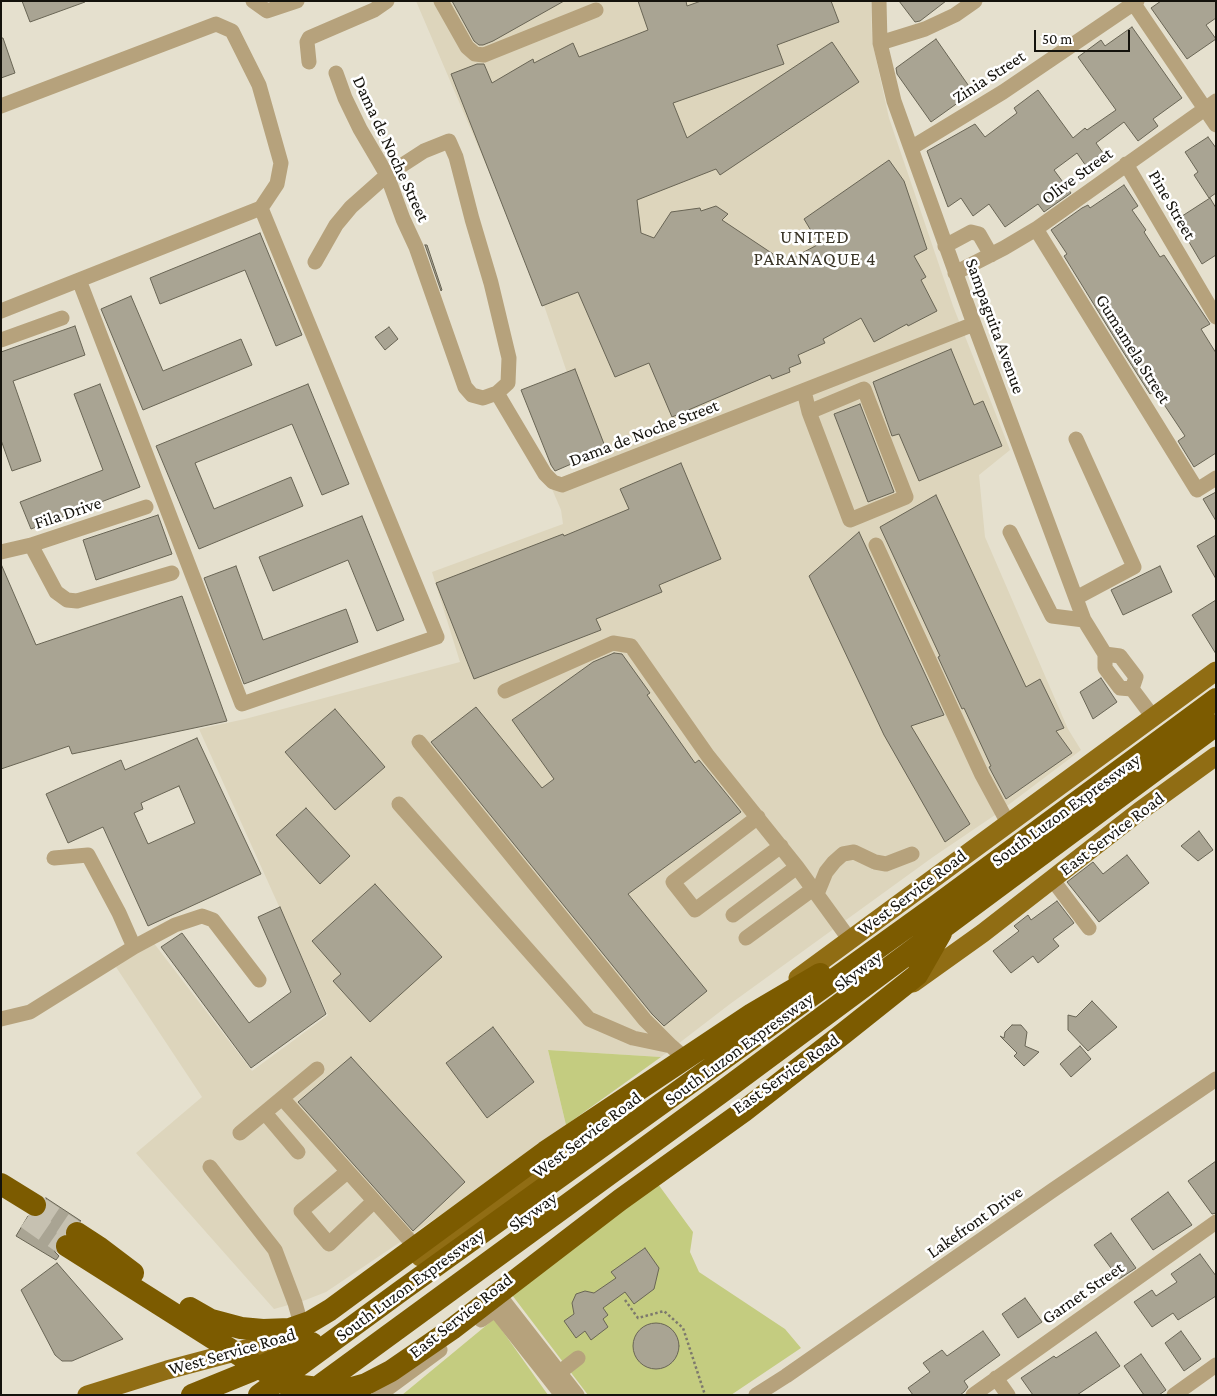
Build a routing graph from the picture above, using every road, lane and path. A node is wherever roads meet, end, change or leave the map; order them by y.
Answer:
1 (253, 1) edge
2 (297, 1) edge
3 (388, 1) edge
4 (441, 1) edge
5 (879, 1) edge
6 (975, 1) edge
7 (1135, 2) edge
8 (596, 10) dead end
9 (880, 43) junction
10 (308, 62) dead end
11 (336, 73) dead end
12 (1210, 104) edge
13 (1, 106) edge
14 (1216, 125) edge
15 (910, 148) junction
16 (1126, 164) junction
17 (387, 175) junction
18 (261, 208) junction
19 (1036, 228) junction
20 (946, 246) junction
21 (991, 255) junction
22 (315, 262) dead end
23 (955, 273) junction
24 (79, 280) junction
25 (1, 311) edge
26 (1216, 317) edge
27 (62, 318) dead end
28 (974, 324) junction
29 (1, 340) edge
30 (804, 391) junction
31 (498, 393) junction
32 (809, 412) junction
33 (1076, 439) dead end
34 (1216, 478) edge
35 (146, 507) dead end
36 (1010, 532) dead end
37 (31, 544) junction
38 (876, 545) dead end
39 (1, 552) edge
40 (172, 573) dead end
41 (1076, 598) junction
42 (1084, 620) junction
43 (1216, 670) edge
44 (505, 691) dead end
45 (1216, 699) edge
46 (1216, 707) edge
47 (1153, 717) junction
48 (1216, 725) edge
49 (1216, 736) edge
50 (419, 742) dead end
51 (1216, 756) edge
52 (399, 804) dead end
53 (758, 817) junction
54 (1008, 823) junction
55 (780, 846) junction
56 (912, 854) dead end
57 (54, 858) dead end
58 (991, 866) junction
59 (797, 867) junction
60 (1052, 879) junction
61 (1008, 888) junction
62 (815, 892) junction
63 (733, 916) dead end
64 (942, 918) junction
65 (1089, 928) dead end
66 (746, 938) dead end
67 (850, 940) junction
68 (134, 947) junction
69 (260, 980) dead end
70 (1, 1019) edge
71 (671, 1046) junction
72 (687, 1060) junction
73 (317, 1069) dead end
74 (1216, 1080) edge
75 (282, 1098) junction
76 (265, 1113) junction
77 (240, 1133) dead end
78 (298, 1152) dead end
79 (210, 1167) dead end
80 (347, 1172) junction
81 (1, 1184) edge
82 (1, 1200) edge
83 (373, 1202) junction
84 (1216, 1222) edge
85 (423, 1256) junction
86 (401, 1291) junction
87 (495, 1300) junction
88 (625, 1300) dead end
89 (303, 1331) junction
90 (578, 1358) dead end
91 (366, 1362) junction
92 (1216, 1365) edge
93 (555, 1376) junction
94 (996, 1378) junction
95 (87, 1395) edge
96 (192, 1395) edge
97 (259, 1395) edge
98 (283, 1395) edge
99 (307, 1395) edge
100 (321, 1395) edge
101 (330, 1395) edge
102 (357, 1395) edge
103 (379, 1395) edge
104 (562, 1395) edge
105 (577, 1395) edge
106 (706, 1395) edge
107 (756, 1395) edge
108 (973, 1395) edge
109 (1008, 1395) edge
110 (1174, 1395) edge

1 - 2 street
3 - 10 street
4 - 8 street
5 - 9 street, Sampaguita Avenue
6 - 9 street
7 - 12 street
7 - 15 street, Zinia Street
9 - 15 street, Sampaguita Avenue
11 - 17 street, Dama de Noche Street
12 - 14 street
12 - 16 street, Olive Street
13 - 18 street
15 - 20 street, Sampaguita Avenue
16 - 19 street, Olive Street
16 - 26 street, Pine Street
17 - 22 street
17 - 31 street, Dama de Noche Street
17 - 31 street
18 - 24 street
18 - 24 street
19 - 21 street, Olive Street
19 - 34 street, Gumamela Street
20 - 21 street
20 - 23 street, Sampaguita Avenue
21 - 23 street, Olive Street
23 - 28 street, Sampaguita Avenue
24 - 25 street
27 - 29 street
28 - 30 street, Dama de Noche Street
28 - 41 street, Sampaguita Avenue
30 - 31 street, Dama de Noche Street
30 - 32 street
32 - 32 street
33 - 41 street
35 - 37 street, Fila Drive
36 - 42 street
37 - 39 street, Fila Drive
37 - 40 street
38 - 54 street
41 - 42 street, Sampaguita Avenue
42 - 47 street, Sampaguita Avenue
43 - 47 main road, West Service Road
44 - 53 street
45 - 58 highway, South Luzon Expressway
46 - 64 highway, Skyway
47 - 54 main road, West Service Road
48 - 64 highway, Skyway
49 - 61 highway, South Luzon Expressway
50 - 71 street
51 - 60 main road, East Service Road
52 - 71 street
53 - 55 street
53 - 55 street
54 - 67 main road, West Service Road
55 - 59 street
56 - 62 street
57 - 68 street
58 - 61 street
58 - 86 highway, South Luzon Expressway
59 - 62 street
59 - 63 street
60 - 65 street
60 - 87 main road, East Service Road
61 - 91 highway, South Luzon Expressway
62 - 66 street
62 - 67 street
64 - 64 highway
64 - 98 highway, Skyway
64 - 99 highway, Skyway
67 - 72 main road, West Service Road
68 - 69 street
68 - 70 street
71 - 72 street
72 - 85 main road, West Service Road
73 - 75 street
74 - 107 street, Lakefront Drive
75 - 76 street
75 - 80 street
76 - 77 street
76 - 78 street
79 - 89 street
80 - 83 street
80 - 83 street
81 - 82 highway
83 - 85 street
84 - 94 street, Garnet Street
85 - 89 main road, West Service Road
86 - 96 highway
86 - 97 highway, South Luzon Expressway
87 - 93 street
87 - 102 main road, East Service Road
87 - 103 street
88 - 106 path
89 - 95 main road, West Service Road
90 - 93 street
91 - 100 highway, South Luzon Expressway
91 - 101 highway
92 - 110 street
93 - 104 street
93 - 105 street
94 - 108 street, Garnet Street
94 - 109 street

